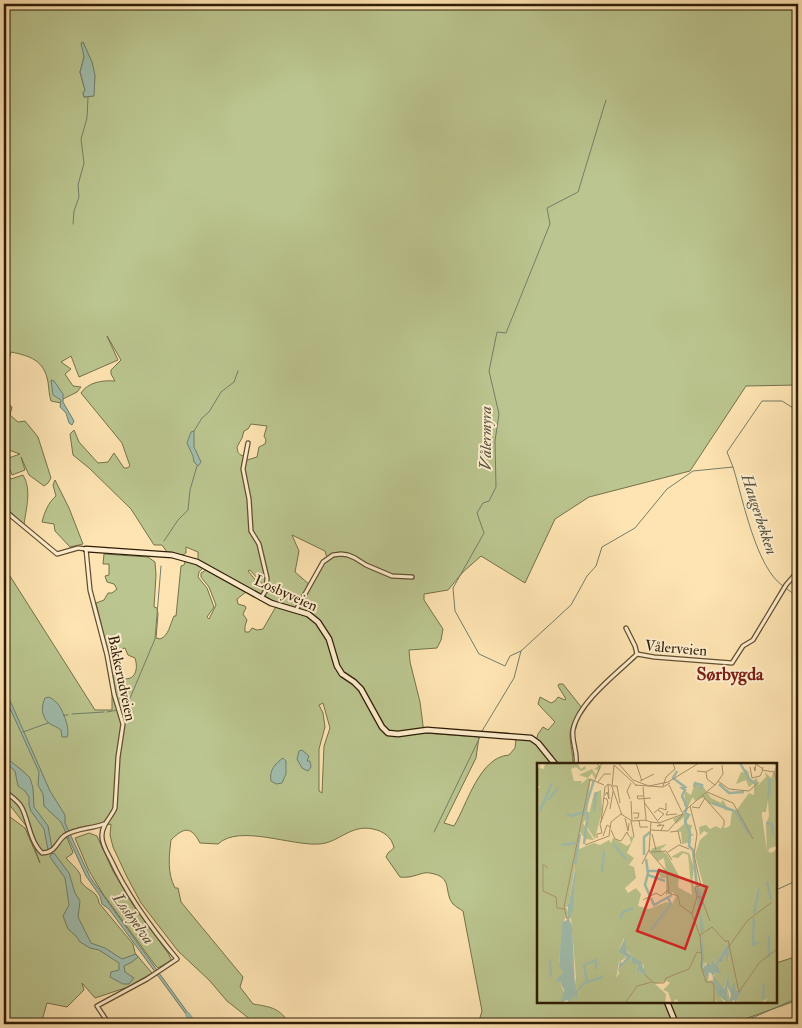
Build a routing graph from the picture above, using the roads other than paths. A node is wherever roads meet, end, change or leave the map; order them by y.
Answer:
1 (248, 443) dead end
2 (4, 510) edge
3 (86, 549) junction
4 (798, 571) edge
5 (412, 577) dead end
6 (261, 598) junction
7 (296, 610) junction
8 (626, 628) dead end
9 (637, 654) junction
10 (555, 763) edge
11 (576, 763) edge
12 (4, 791) edge
13 (104, 824) junction
14 (667, 1003) edge
15 (108, 1024) edge
16 (676, 1024) edge

1 - 6 street
2 - 3 street
3 - 6 main road, Losbyveien
3 - 13 street, Bakkerudveien
4 - 9 street, Vålerveien
5 - 7 street
6 - 7 main road, Losbyveien
7 - 10 main road, Losbyveien
8 - 9 street
9 - 11 street, Vålerveien
12 - 13 street
13 - 15 street, Bakkerudveien
14 - 16 main road

